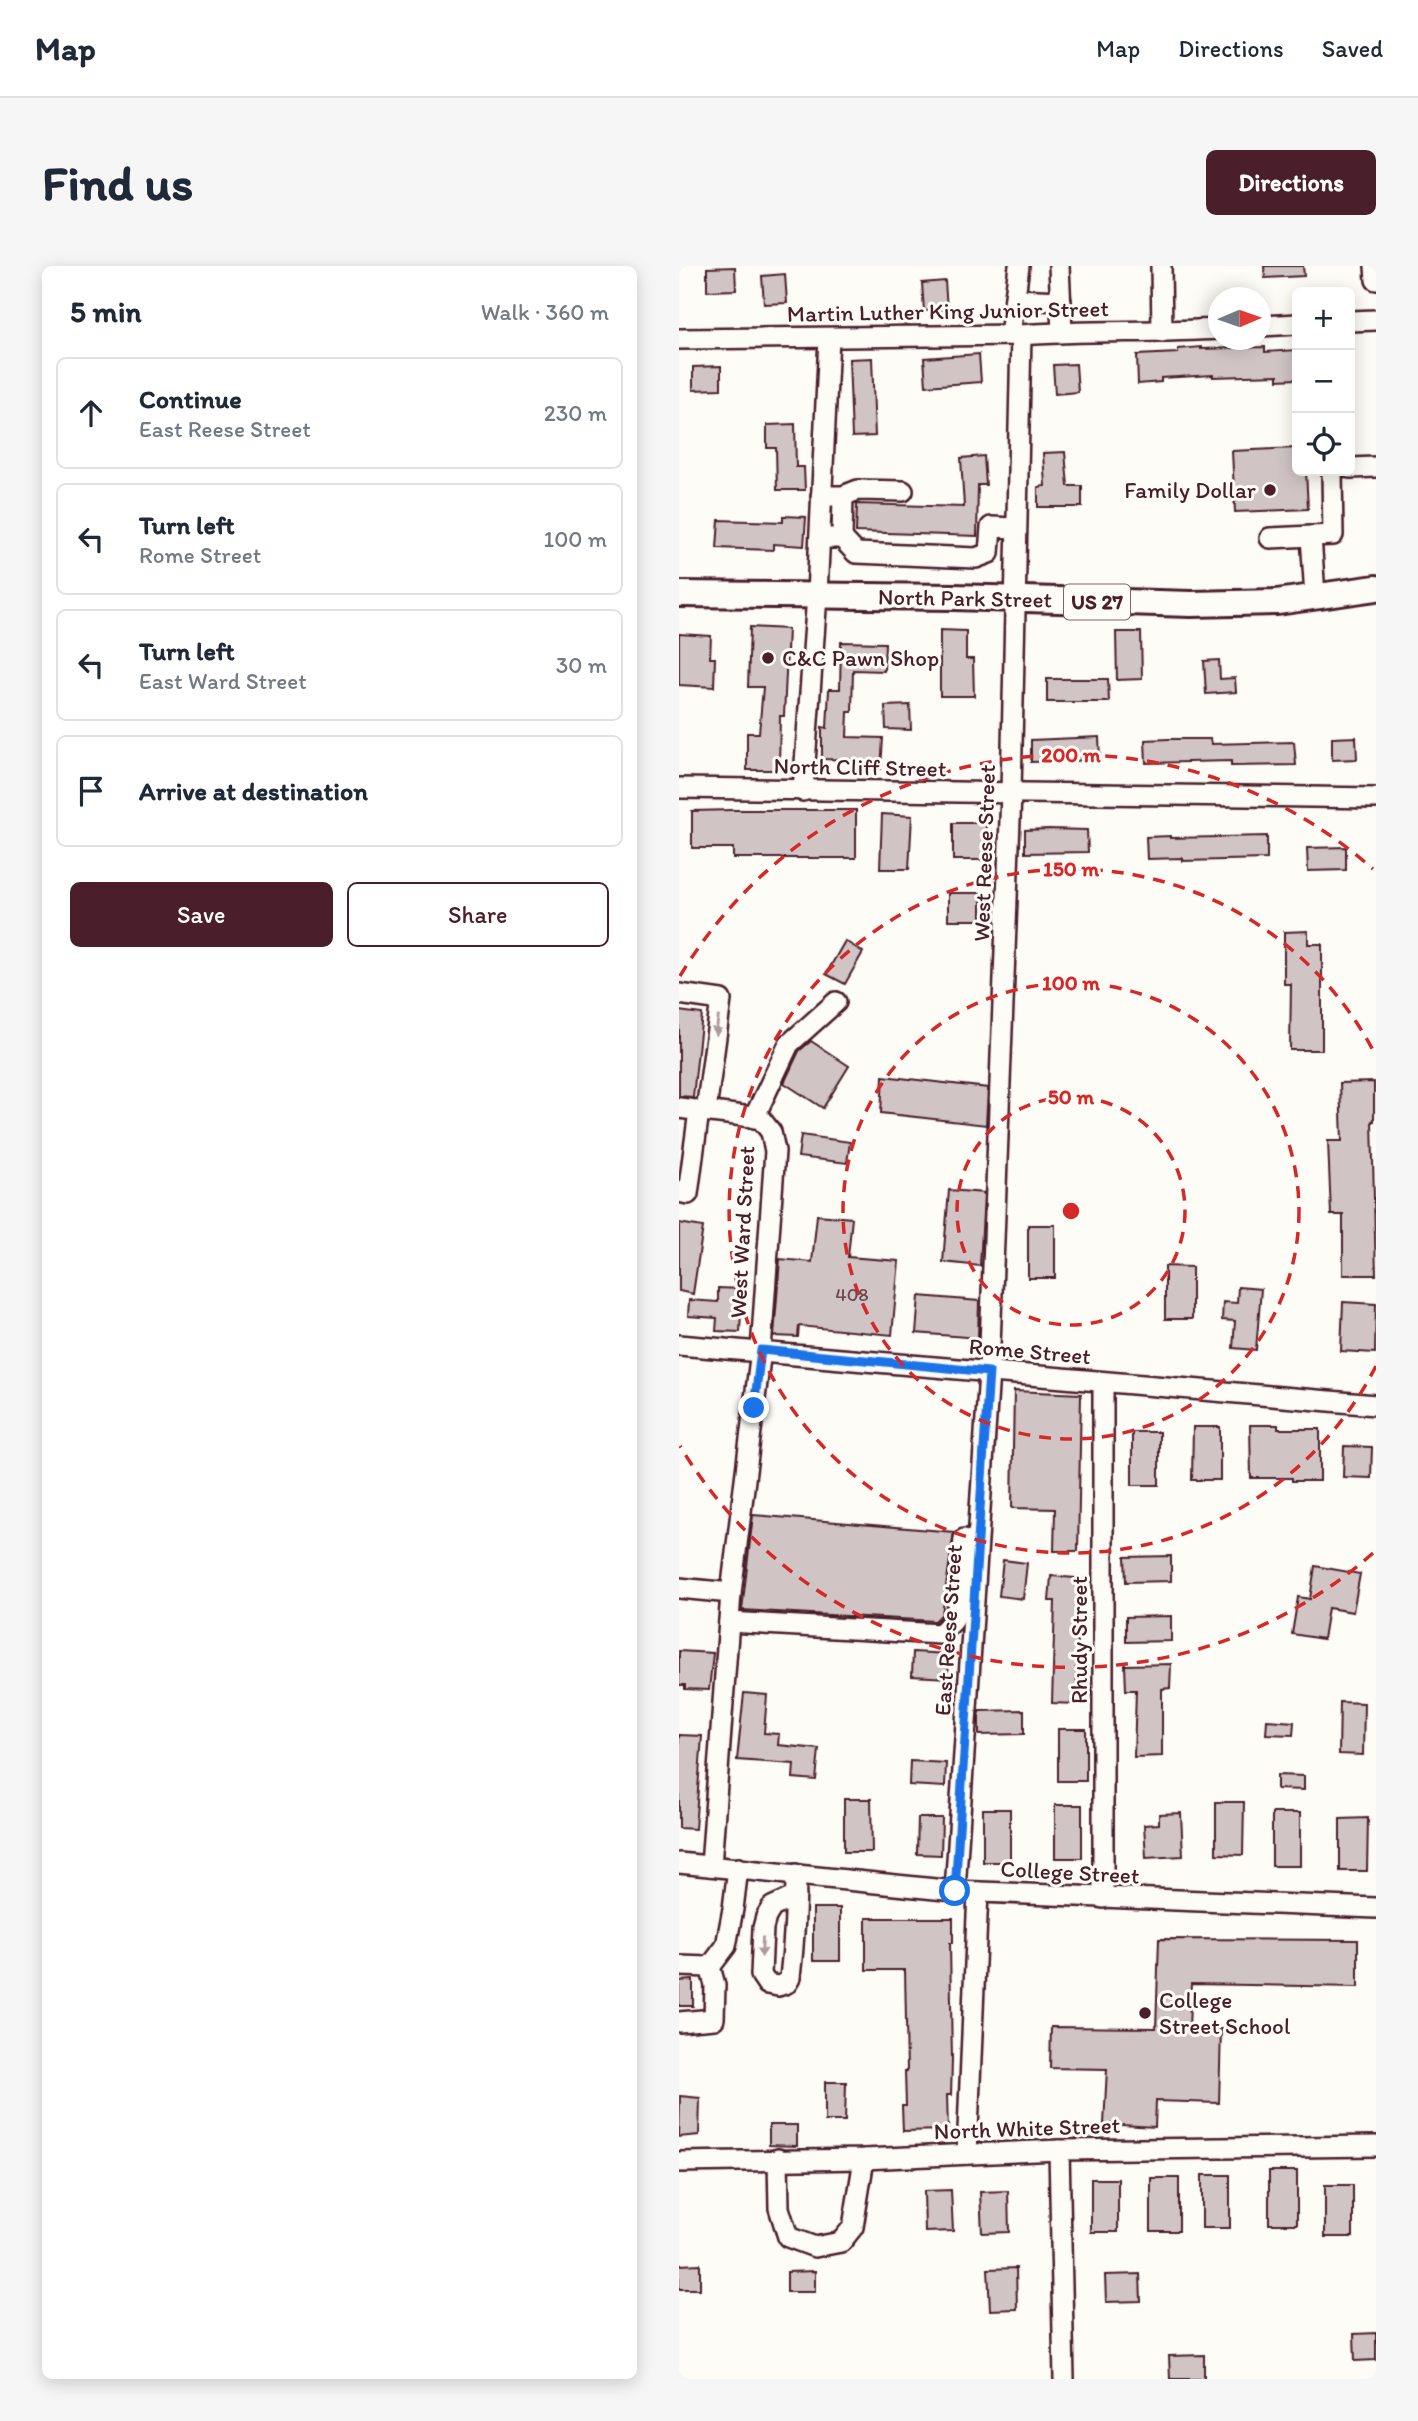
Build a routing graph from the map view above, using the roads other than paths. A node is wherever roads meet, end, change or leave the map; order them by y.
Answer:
1 (1019, 266) edge
2 (1059, 266) edge
3 (1161, 266) edge
4 (1375, 266) edge
5 (1376, 279) edge
6 (1015, 299) junction
7 (1061, 301) junction
8 (1376, 320) edge
9 (1355, 321) edge
10 (1292, 324) edge
11 (1271, 326) edge
12 (1208, 330) edge
13 (1062, 332) junction
14 (1162, 332) junction
15 (1016, 335) junction
16 (829, 338) junction
17 (679, 339) edge
18 (1376, 467) edge
19 (1355, 468) edge
20 (1332, 476) edge
21 (903, 491) dead end
22 (821, 496) junction
23 (843, 496) junction
24 (1016, 528) junction
25 (1311, 536) junction
26 (820, 538) junction
27 (842, 538) junction
28 (1271, 538) dead end
29 (1376, 588) edge
30 (679, 594) edge
31 (817, 595) junction
32 (1315, 596) junction
33 (1015, 599) junction
34 (679, 788) edge
35 (803, 791) junction
36 (1011, 793) junction
37 (1376, 798) edge
38 (679, 994) edge
39 (836, 1002) dead end
40 (679, 1108) edge
41 (702, 1111) junction
42 (754, 1118) junction
43 (683, 1193) edge
44 (679, 1345) edge
45 (761, 1350) junction
46 (989, 1372) junction
47 (1103, 1382) junction
48 (1376, 1405) edge
49 (964, 1539) dead end
50 (679, 1588) edge
51 (731, 1593) junction
52 (729, 1622) junction
53 (679, 1863) edge
54 (711, 1866) junction
55 (738, 1868) junction
56 (796, 1874) junction
57 (955, 1891) junction
58 (978, 1892) junction
59 (796, 1896) dead end
60 (1103, 1898) junction
61 (1376, 1908) edge
62 (679, 1966) edge
63 (710, 1967) junction
64 (679, 2022) edge
65 (1376, 2146) edge
66 (1059, 2150) junction
67 (967, 2154) junction
68 (778, 2159) junction
69 (864, 2159) junction
70 (679, 2162) edge
71 (1064, 2379) edge

1 - 6 street, West Reese Street
2 - 7 street
3 - 14 street
4 - 5 street
6 - 7 street
6 - 15 street, West Reese Street
7 - 13 street
8 - 9 street
10 - 11 street
12 - 14 street, Martin Luther King Junior Street
13 - 14 street, Martin Luther King Junior Street
13 - 15 street, Martin Luther King Junior Street
15 - 16 street, Martin Luther King Junior Street
15 - 24 street, West Reese Street
16 - 17 street, Martin Luther King Junior Street
16 - 22 street
18 - 19 street
20 - 25 street
21 - 23 street
22 - 23 street
22 - 26 street
23 - 27 street
24 - 27 street
24 - 33 street, West Reese Street
25 - 28 street
25 - 32 street
26 - 27 street
26 - 31 street
29 - 32 main road, North Park Street / US 27
30 - 31 main road, North Park Street / US 27
31 - 33 main road, North Park Street / US 27
31 - 35 street
32 - 33 main road, North Park Street / US 27
33 - 36 street, West Reese Street
34 - 35 street, North Cliff Street
35 - 36 street, North Cliff Street
36 - 37 street, North Cliff Street
36 - 46 street, West Reese Street
38 -> 41 street
39 - 42 street
40 - 41 street, West Ward Street
41 - 42 street, West Ward Street
41 - 43 street
42 - 45 street, West Ward Street
44 - 45 street, Rome Street
45 - 46 street, Rome Street
45 - 51 street, West Ward Street
46 - 47 street, Rome Street
46 - 57 street, East Reese Street
47 - 48 street, Rome Street
47 - 60 street, Rhudy Street
49 - 52 street
50 - 51 street
51 - 52 street, West Ward Street
52 - 54 street, West Ward Street
53 - 54 street, College Street
54 - 55 street, College Street
55 - 56 street, College Street
55 - 63 street
56 - 57 street, College Street
56 - 59 street
57 - 58 street, College Street
58 - 60 street, College Street
58 - 67 street
60 - 61 street, College Street
62 - 63 street
63 - 64 street
65 - 66 street, North White Street
66 - 67 street, North White Street
66 - 71 street
67 - 69 street, North White Street
68 - 69 street, North White Street
68 - 69 street
68 - 70 street, North White Street

